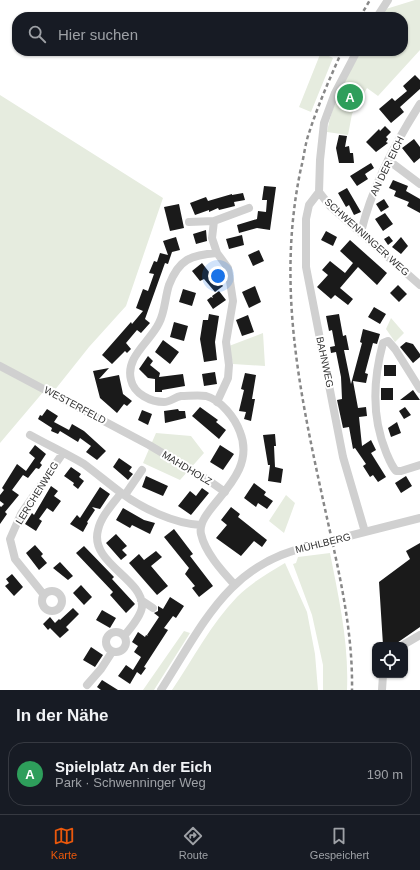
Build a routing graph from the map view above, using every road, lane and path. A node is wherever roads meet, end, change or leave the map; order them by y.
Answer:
1 (388, 0) edge
2 (380, 12) edge
3 (354, 56) edge
4 (420, 104) edge
5 (388, 160) junction
6 (420, 184) edge
7 (319, 192) junction
8 (249, 208) dead end
9 (214, 221) junction
10 (189, 222) dead end
11 (361, 232) junction
12 (217, 253) junction
13 (420, 285) edge
14 (0, 366) edge
15 (420, 390) edge
16 (217, 402) junction
17 (30, 435) dead end
18 (149, 446) joint
19 (62, 453) junction
20 (420, 465) edge
21 (142, 470) dead end
22 (225, 492) junction
23 (123, 494) junction
24 (420, 518) edge
25 (201, 525) junction
26 (365, 532) junction
27 (234, 584) junction
28 (44, 595) dead end
29 (141, 600) junction
30 (153, 608) dead end
31 (420, 635) edge
32 (124, 636) junction
33 (408, 642) edge
34 (112, 652) junction
35 (382, 678) edge
36 (87, 685) dead end
37 (161, 690) edge
38 (382, 690) edge

1 - 2 street
3 - 7 street, SCHWENNINGER WEG
4 - 5 street, AN DER EICH
5 - 6 street
5 - 11 street, AN DER EICH
7 - 11 street, SCHWENNINGER WEG
7 - 26 street, BAHNWEG
8 - 9 street
9 - 10 street
9 - 12 street
11 - 13 street, SCHWENNINGER WEG
12 - 16 street
12 - 16 street
14 - 18 street, WESTERFELD
15 - 20 street
16 - 22 street
17 - 19 street
18 - 22 street, MAHDHOLZ
19 - 23 street
19 - 28 street, LERCHENWEG
21 - 23 street
22 - 25 street
23 - 25 street
23 - 29 street
24 - 26 street, MÜHLBERG
25 - 27 street
26 - 27 street, MÜHLBERG, bridge
27 - 37 street, MÜHLBERG
29 - 30 street
29 - 32 street
31 - 33 street
32 - 34 street
32 - 34 street
34 - 36 street
35 - 38 street

